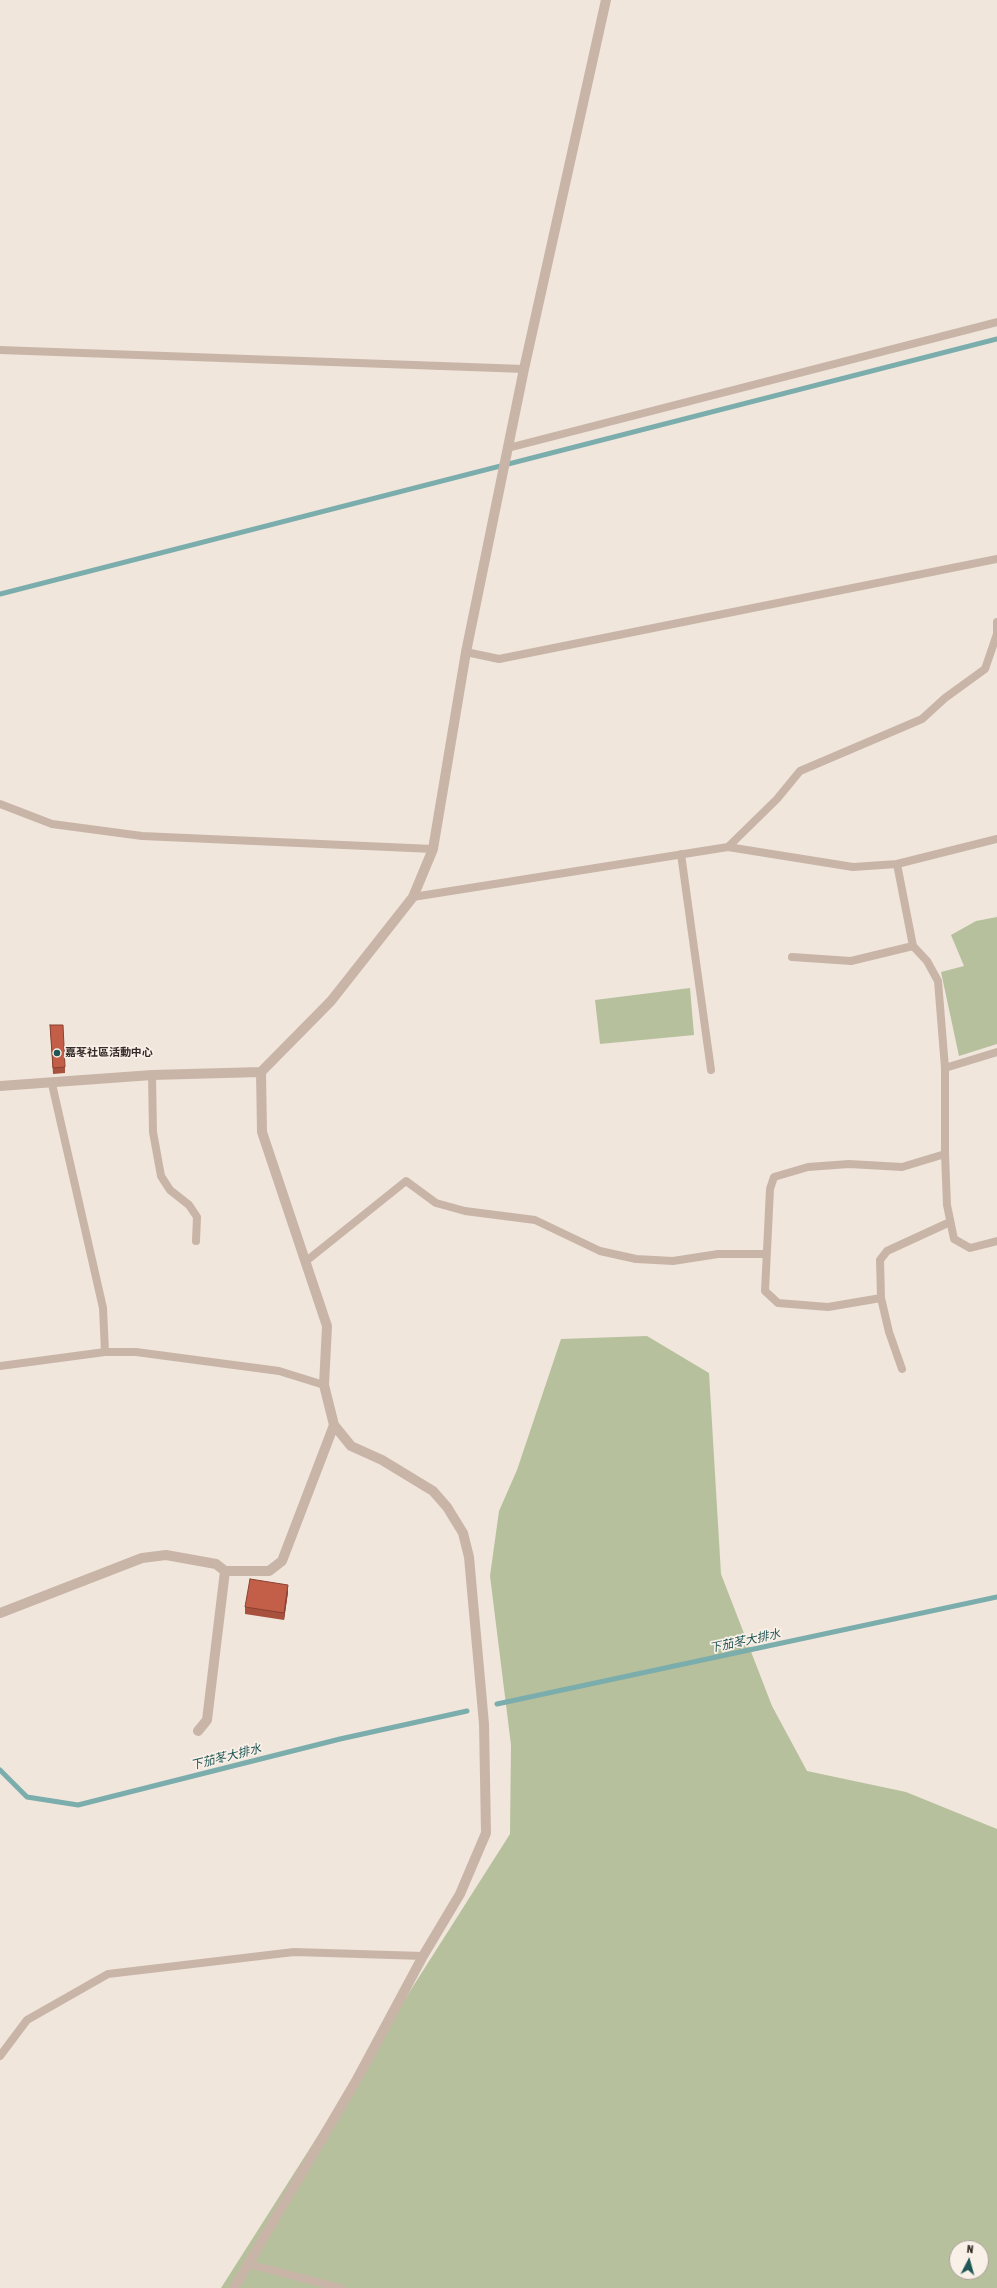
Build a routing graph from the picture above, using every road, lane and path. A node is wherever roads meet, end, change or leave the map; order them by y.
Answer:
1 (606, 0) edge
2 (997, 322) edge
3 (0, 350) edge
4 (524, 368) junction
5 (508, 448) junction
6 (997, 559) edge
7 (997, 622) edge
8 (466, 652) junction
9 (0, 804) edge
10 (997, 838) edge
11 (728, 847) junction
12 (433, 849) junction
13 (681, 854) junction
14 (897, 864) junction
15 (413, 897) junction
16 (913, 946) junction
17 (792, 957) dead end
18 (997, 1052) edge
19 (945, 1068) junction
20 (711, 1070) dead end
21 (261, 1072) junction
22 (152, 1075) junction
23 (52, 1084) junction
24 (0, 1086) edge
25 (944, 1154) junction
26 (950, 1222) junction
27 (196, 1241) dead end
28 (997, 1241) edge
29 (766, 1254) junction
30 (304, 1262) junction
31 (881, 1298) junction
32 (105, 1352) junction
33 (0, 1366) edge
34 (902, 1369) dead end
35 (324, 1385) junction
36 (334, 1425) junction
37 (225, 1571) junction
38 (0, 1613) edge
39 (198, 1731) dead end
40 (423, 1956) junction
41 (0, 2056) edge
42 (248, 2264) junction
43 (234, 2288) edge
44 (341, 2288) edge

1 - 4 street
2 - 5 lane
3 - 4 lane
4 - 5 street
5 - 8 street
6 - 8 lane
7 - 11 lane
8 - 12 street
9 - 12 lane
10 - 14 lane
11 - 13 lane
11 - 14 lane
12 - 15 street
13 - 15 lane
13 - 20 lane
14 - 16 lane
15 - 21 street
16 - 17 lane
16 - 19 lane
18 - 19 lane
19 - 25 lane
21 - 22 street
21 - 30 street
22 - 23 street
22 - 27 lane
23 - 24 street
23 - 32 lane
25 - 26 lane
25 - 29 lane
26 - 28 lane
26 - 31 lane
29 - 30 lane
29 - 31 lane
30 - 35 street
31 - 34 lane
32 - 33 lane
32 - 35 lane
35 - 36 street
36 - 37 street
36 - 40 street
37 - 38 street
37 - 39 street
40 - 41 lane
40 - 42 street
42 - 43 street
42 - 44 lane

